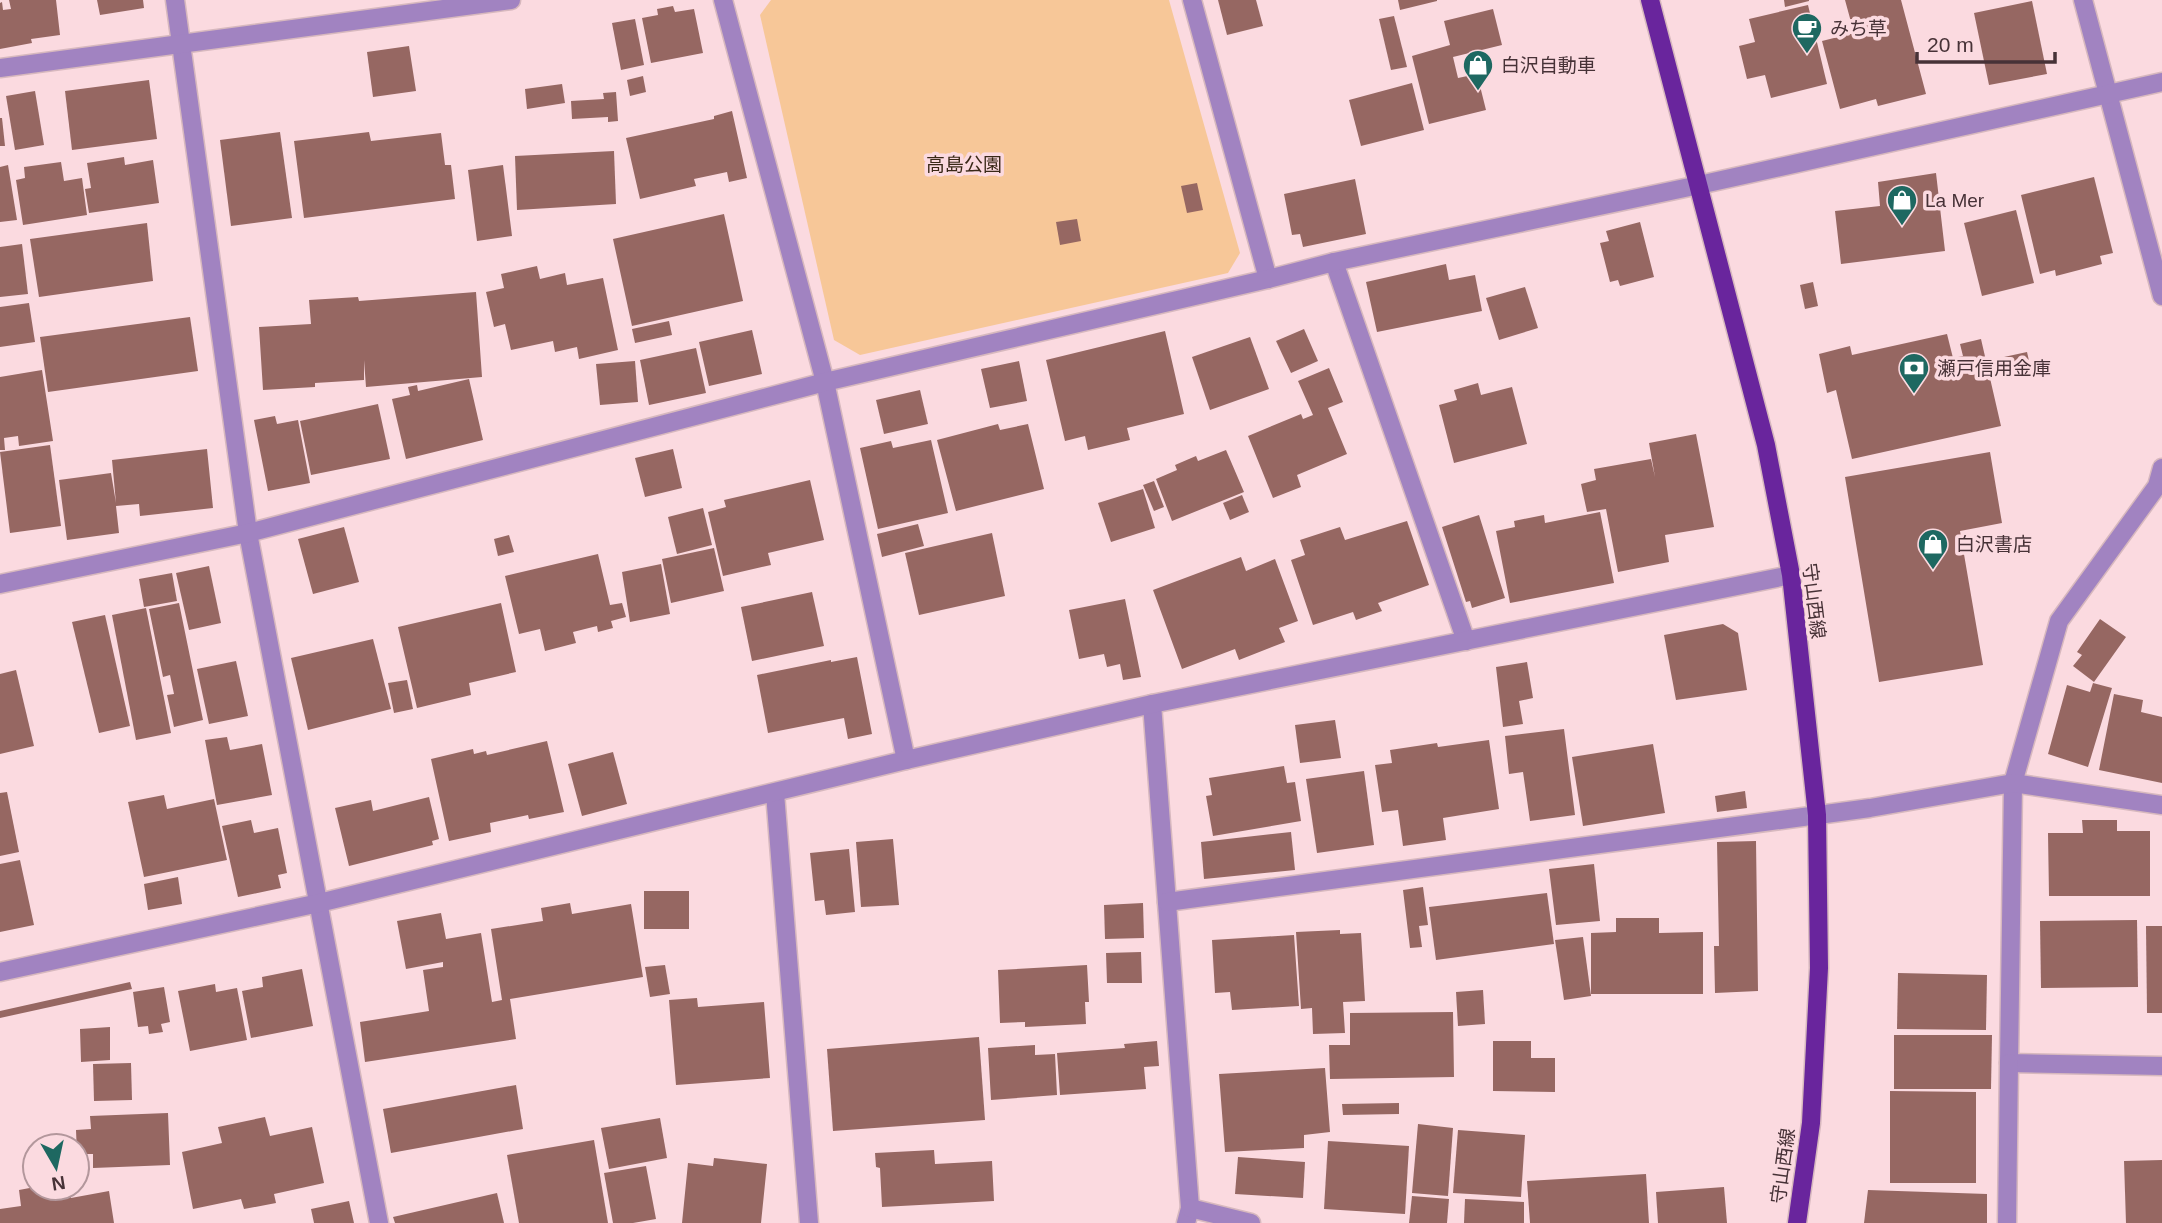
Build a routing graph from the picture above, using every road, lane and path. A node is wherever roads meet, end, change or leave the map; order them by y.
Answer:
1 (175, 0) edge
2 (511, 0) edge
3 (723, 0) edge
4 (1192, 0) edge
5 (1650, 0) edge
6 (2083, 0) edge
7 (181, 43) junction
8 (0, 68) edge
9 (2162, 82) edge
10 (2108, 94) junction
11 (1699, 185) junction
12 (1334, 262) junction
13 (1268, 279) junction
14 (2162, 296) edge
15 (825, 382) junction
16 (2162, 468) edge
17 (248, 533) junction
18 (1791, 575) junction
19 (0, 584) edge
20 (1466, 641) junction
21 (1152, 704) junction
22 (906, 760) junction
23 (2013, 783) junction
24 (775, 793) junction
25 (2162, 805) edge
26 (1817, 815) junction
27 (1167, 902) junction
28 (319, 903) junction
29 (0, 972) edge
30 (2009, 1062) junction
31 (2162, 1066) edge
32 (1188, 1216) edge
33 (379, 1223) edge
34 (809, 1223) edge
35 (1251, 1223) edge
36 (1797, 1223) edge
37 (2007, 1223) edge

1 - 7 street
2 - 7 street
3 - 15 street
4 - 13 street
5 - 11 main road, 守山西線
6 - 10 street
7 - 8 street
7 - 17 street
9 - 10 street
10 - 11 street
10 - 14 street
11 - 12 street
11 - 18 main road, 守山西線
12 - 13 street
12 - 20 street
13 - 15 street
15 - 17 street
15 - 22 street
16 - 23 street
17 - 19 street
17 - 28 street
18 - 20 street
18 - 26 main road, 守山西線
20 - 21 street
21 - 22 street
21 - 27 street
22 - 24 street
23 - 25 street
23 - 26 street
23 - 30 street
24 - 28 street
24 - 34 street
26 - 27 street
26 - 36 main road, 守山西線
27 - 32 street
28 - 29 street
28 - 33 street
30 - 31 street
30 - 37 street
32 - 35 street

